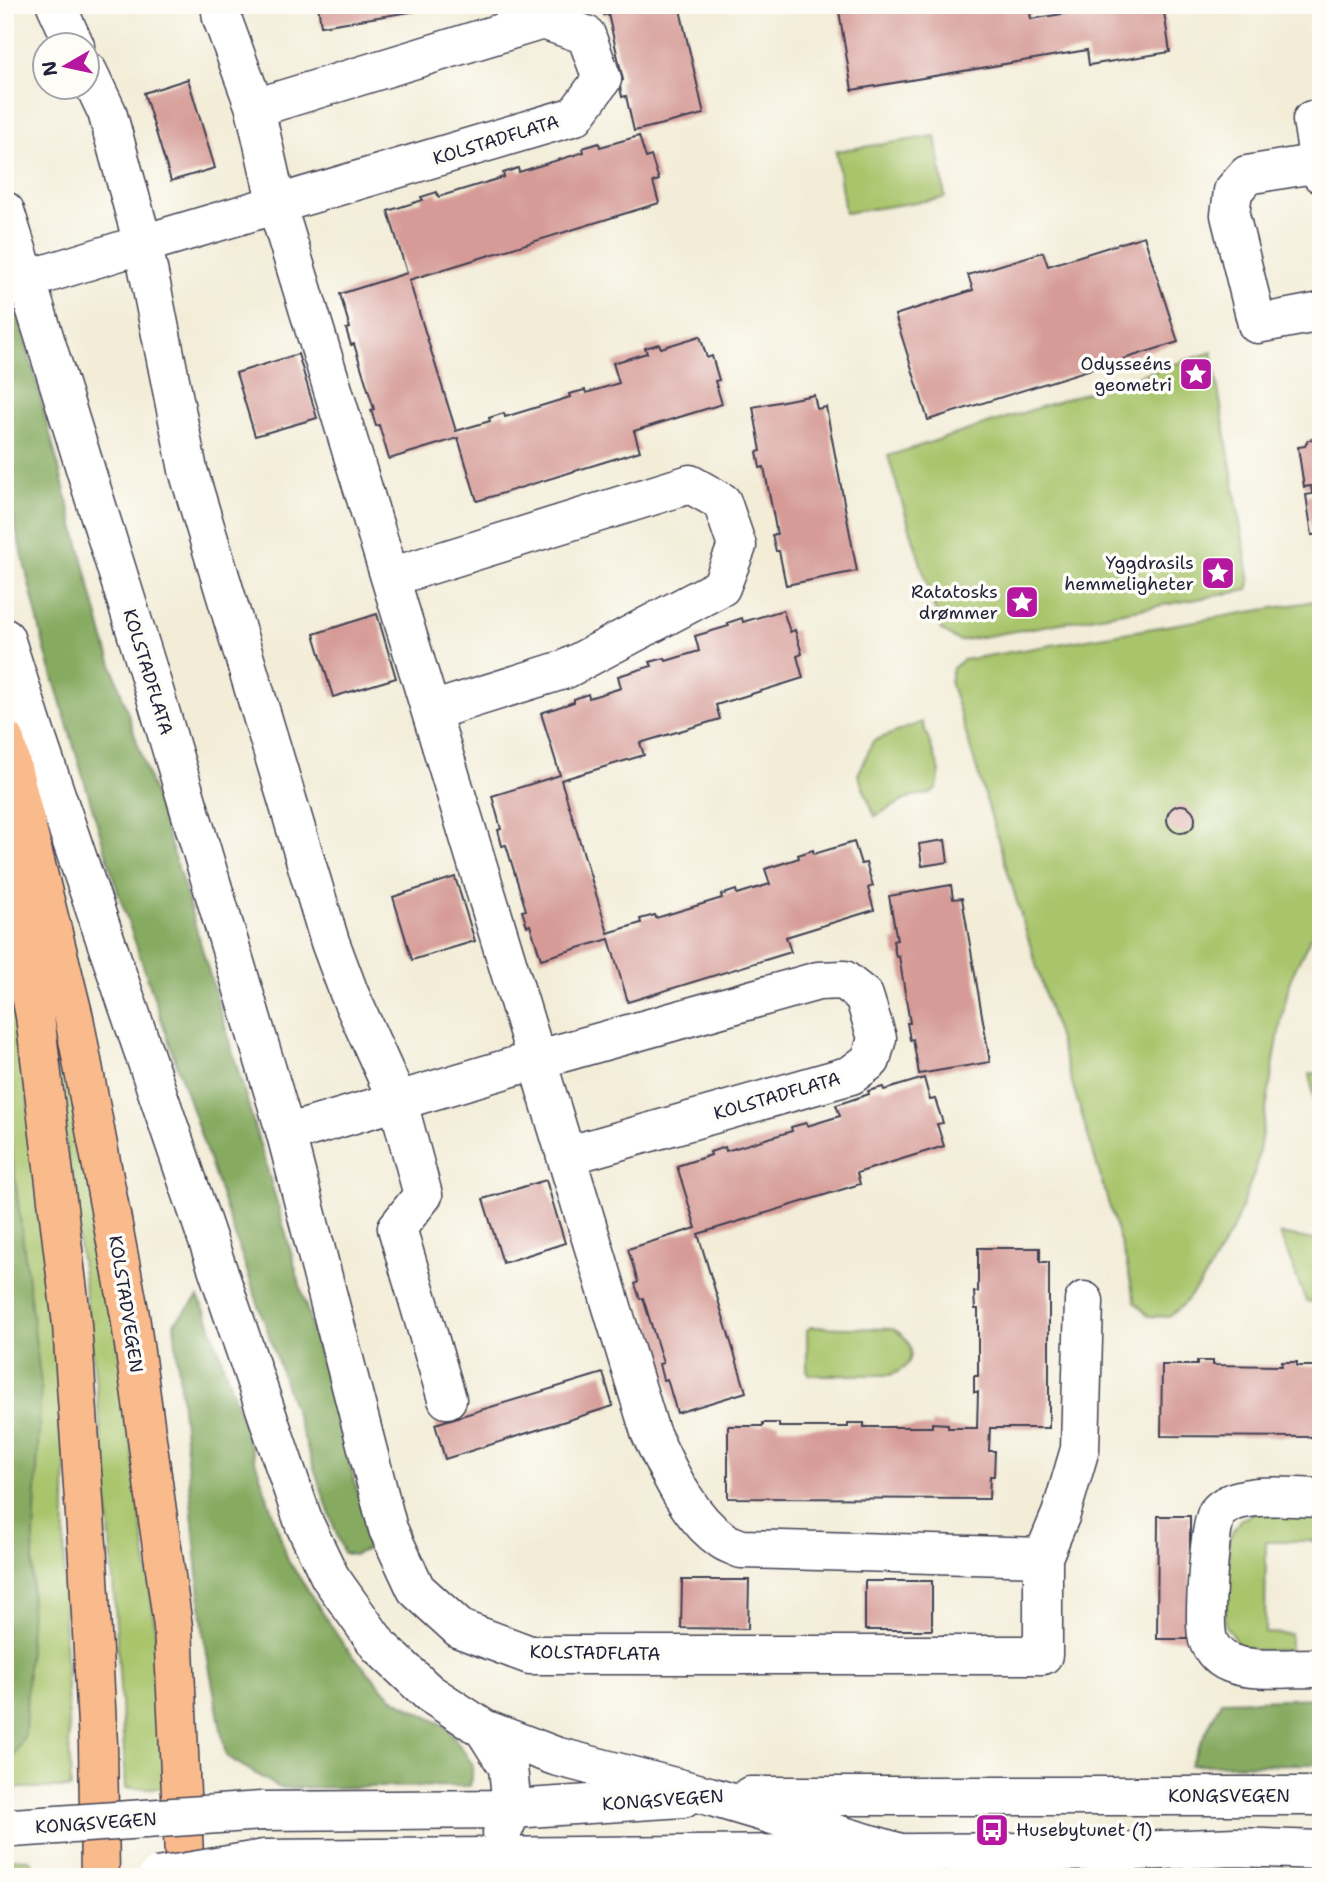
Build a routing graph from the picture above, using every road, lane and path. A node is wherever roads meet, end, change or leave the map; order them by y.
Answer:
1 (56, 5) edge
2 (220, 5) edge
3 (69, 32) edge
4 (102, 101) edge
5 (255, 108) junction
6 (1321, 119) edge
7 (1320, 168) edge
8 (277, 205) junction
9 (5, 211) edge
10 (143, 244) junction
11 (26, 280) junction
12 (1321, 312) edge
13 (391, 577) junction
14 (5, 638) edge
15 (432, 711) junction
16 (5, 740) edge
17 (5, 861) edge
18 (536, 1060) junction
19 (398, 1102) junction
20 (286, 1134) junction
21 (566, 1156) junction
22 (1084, 1301) dead end
23 (447, 1399) dead end
24 (1321, 1498) edge
25 (1043, 1557) junction
26 (1321, 1668) edge
27 (484, 1729) junction
28 (709, 1796) junction
29 (1321, 1796) edge
30 (512, 1809) junction
31 (1321, 1826) edge
32 (9, 1828) edge
33 (1235, 1847) junction
34 (1321, 1850) edge
35 (897, 1852) junction
36 (465, 1857) junction
37 (100, 1877) edge
38 (157, 1877) edge
39 (185, 1877) edge

1 - 3 street
2 - 5 street
4 - 10 street
5 - 8 street
5 - 8 street, KOLSTADFLATA
6 - 7 street
7 - 12 street
8 - 10 street, KOLSTADFLATA
8 - 13 street
9 - 11 street, KOLSTADFLATA
10 - 11 street, KOLSTADFLATA
10 - 19 street
11 - 20 street, KOLSTADFLATA
13 - 15 street
13 - 15 street
14 - 27 street
15 - 18 street
16 - 39 main road, KOLSTADVEGEN
17 - 37 main road
18 - 19 street, KOLSTADFLATA
18 - 21 street
18 - 21 street, KOLSTADFLATA
19 - 20 street, KOLSTADFLATA
19 - 23 street
20 - 25 street, KOLSTADFLATA
21 - 25 street
22 - 25 street, KOLSTADFLATA
24 - 26 street
27 - 28 street
27 - 30 street
28 - 29 street, KONGSVEGEN
28 - 30 street, KONGSVEGEN
28 - 35 street
30 - 32 street, KONGSVEGEN, bridge
30 - 36 street
31 - 33 street
33 - 34 street
33 - 35 street
35 - 36 street
36 - 38 street, bridge

